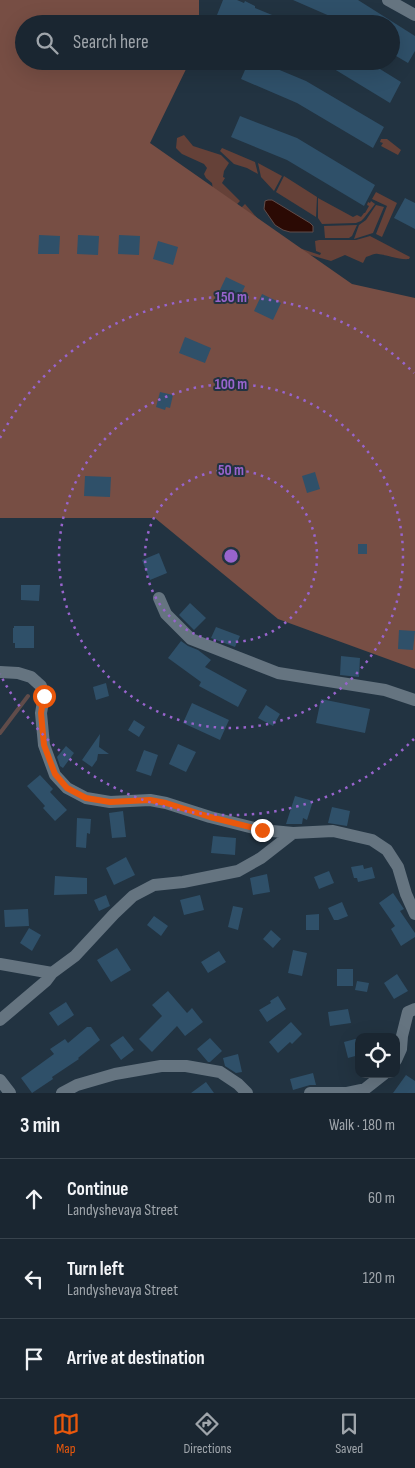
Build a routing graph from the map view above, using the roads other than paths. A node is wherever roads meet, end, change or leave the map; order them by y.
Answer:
1 (388, 0) edge
2 (415, 15) edge
3 (159, 598) dead end
4 (0, 672) edge
5 (415, 700) edge
6 (293, 832) junction
7 (415, 914) edge
8 (0, 964) edge
9 (52, 973) junction
10 (415, 1008) edge
11 (0, 1020) edge
12 (400, 1052) edge
13 (379, 1078) edge
14 (0, 1080) edge
15 (10, 1093) edge
16 (62, 1093) edge
17 (247, 1093) edge
18 (310, 1093) edge

1 - 2 street
3 - 5 street
4 - 6 street
6 - 7 street
6 - 9 street
8 - 9 street
9 - 11 street
10 - 12 street
13 - 18 street
14 - 15 street
16 - 17 street

